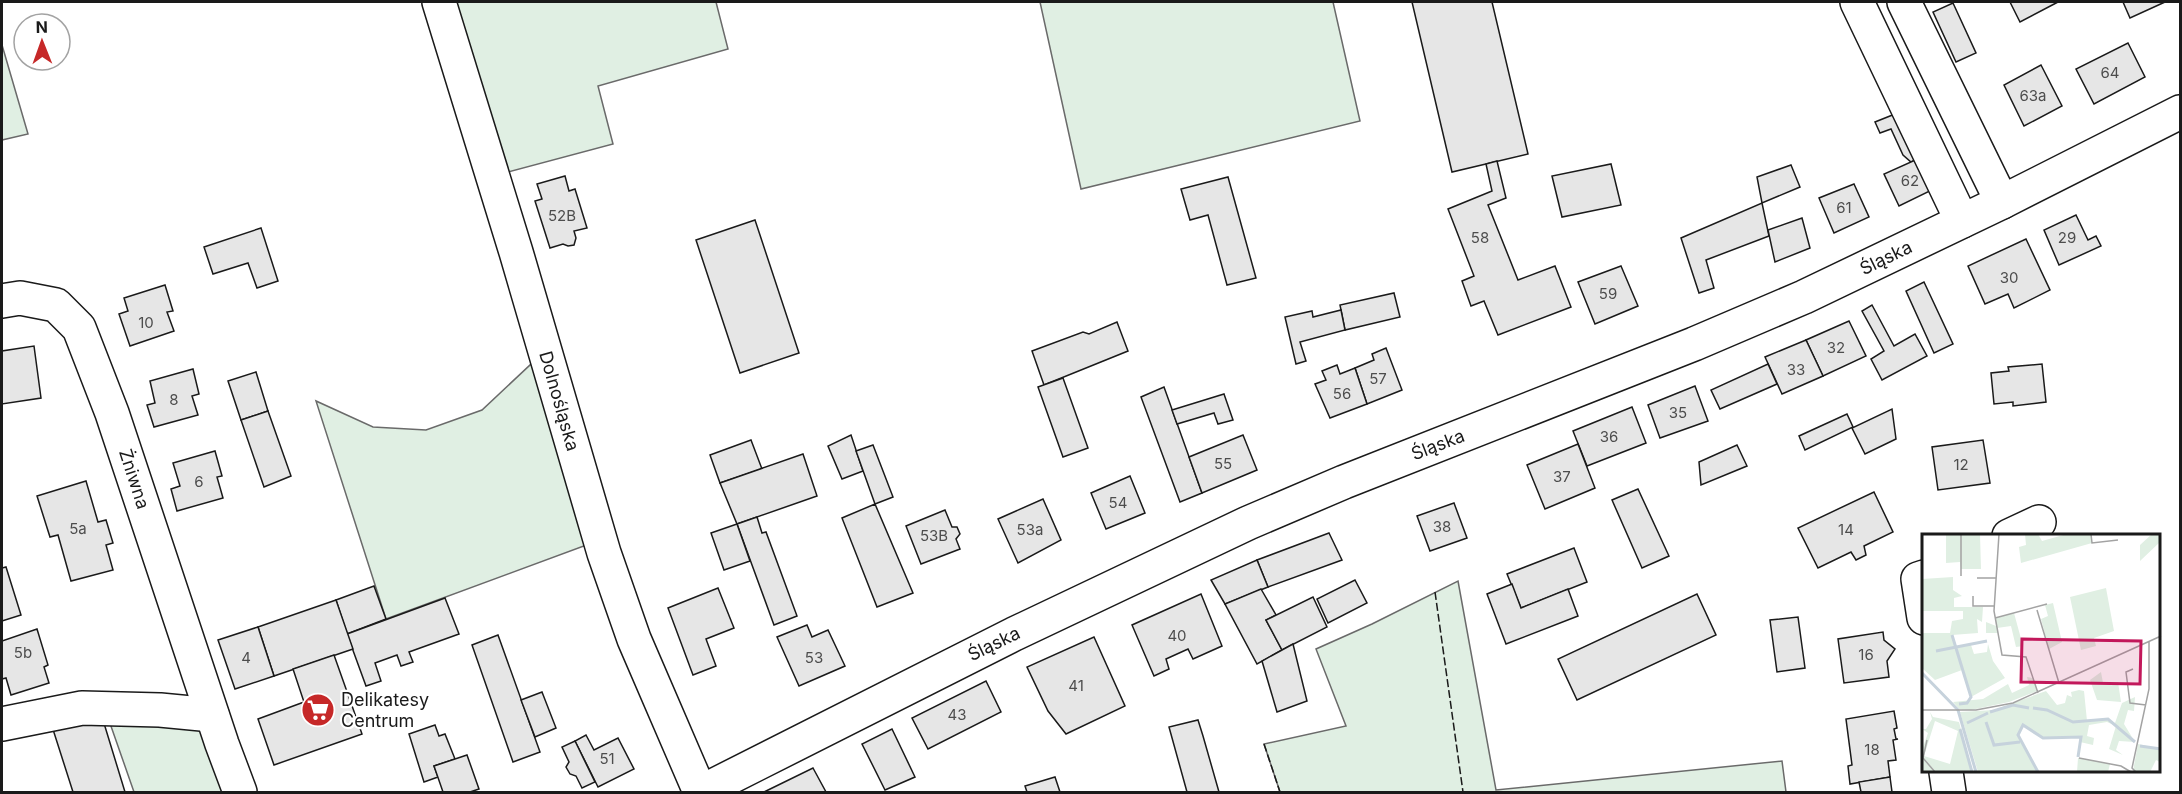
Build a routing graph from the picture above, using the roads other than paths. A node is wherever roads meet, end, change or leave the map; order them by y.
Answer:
1 (439, 2) edge
2 (1857, 2) edge
3 (1904, 2) edge
4 (2181, 112) edge
5 (2002, 202) junction
6 (1962, 221) junction
7 (2, 301) edge
8 (2039, 522) dead end
9 (2013, 534) edge
10 (1922, 578) edge
11 (1922, 605) edge
12 (212, 715) junction
13 (2, 724) edge
14 (1946, 773) edge
15 (240, 792) edge
16 (700, 792) edge
17 (1949, 792) edge

1 - 16 street, Dolnośląska
2 - 6 street
3 - 5 street
4 - 5 street, Śląska
5 - 6 street, Śląska
6 - 16 street, Śląska
7 - 12 street, Żniwna
8 - 9 street
10 - 11 street
12 - 13 street
12 - 15 street, Żniwna
14 - 17 street

